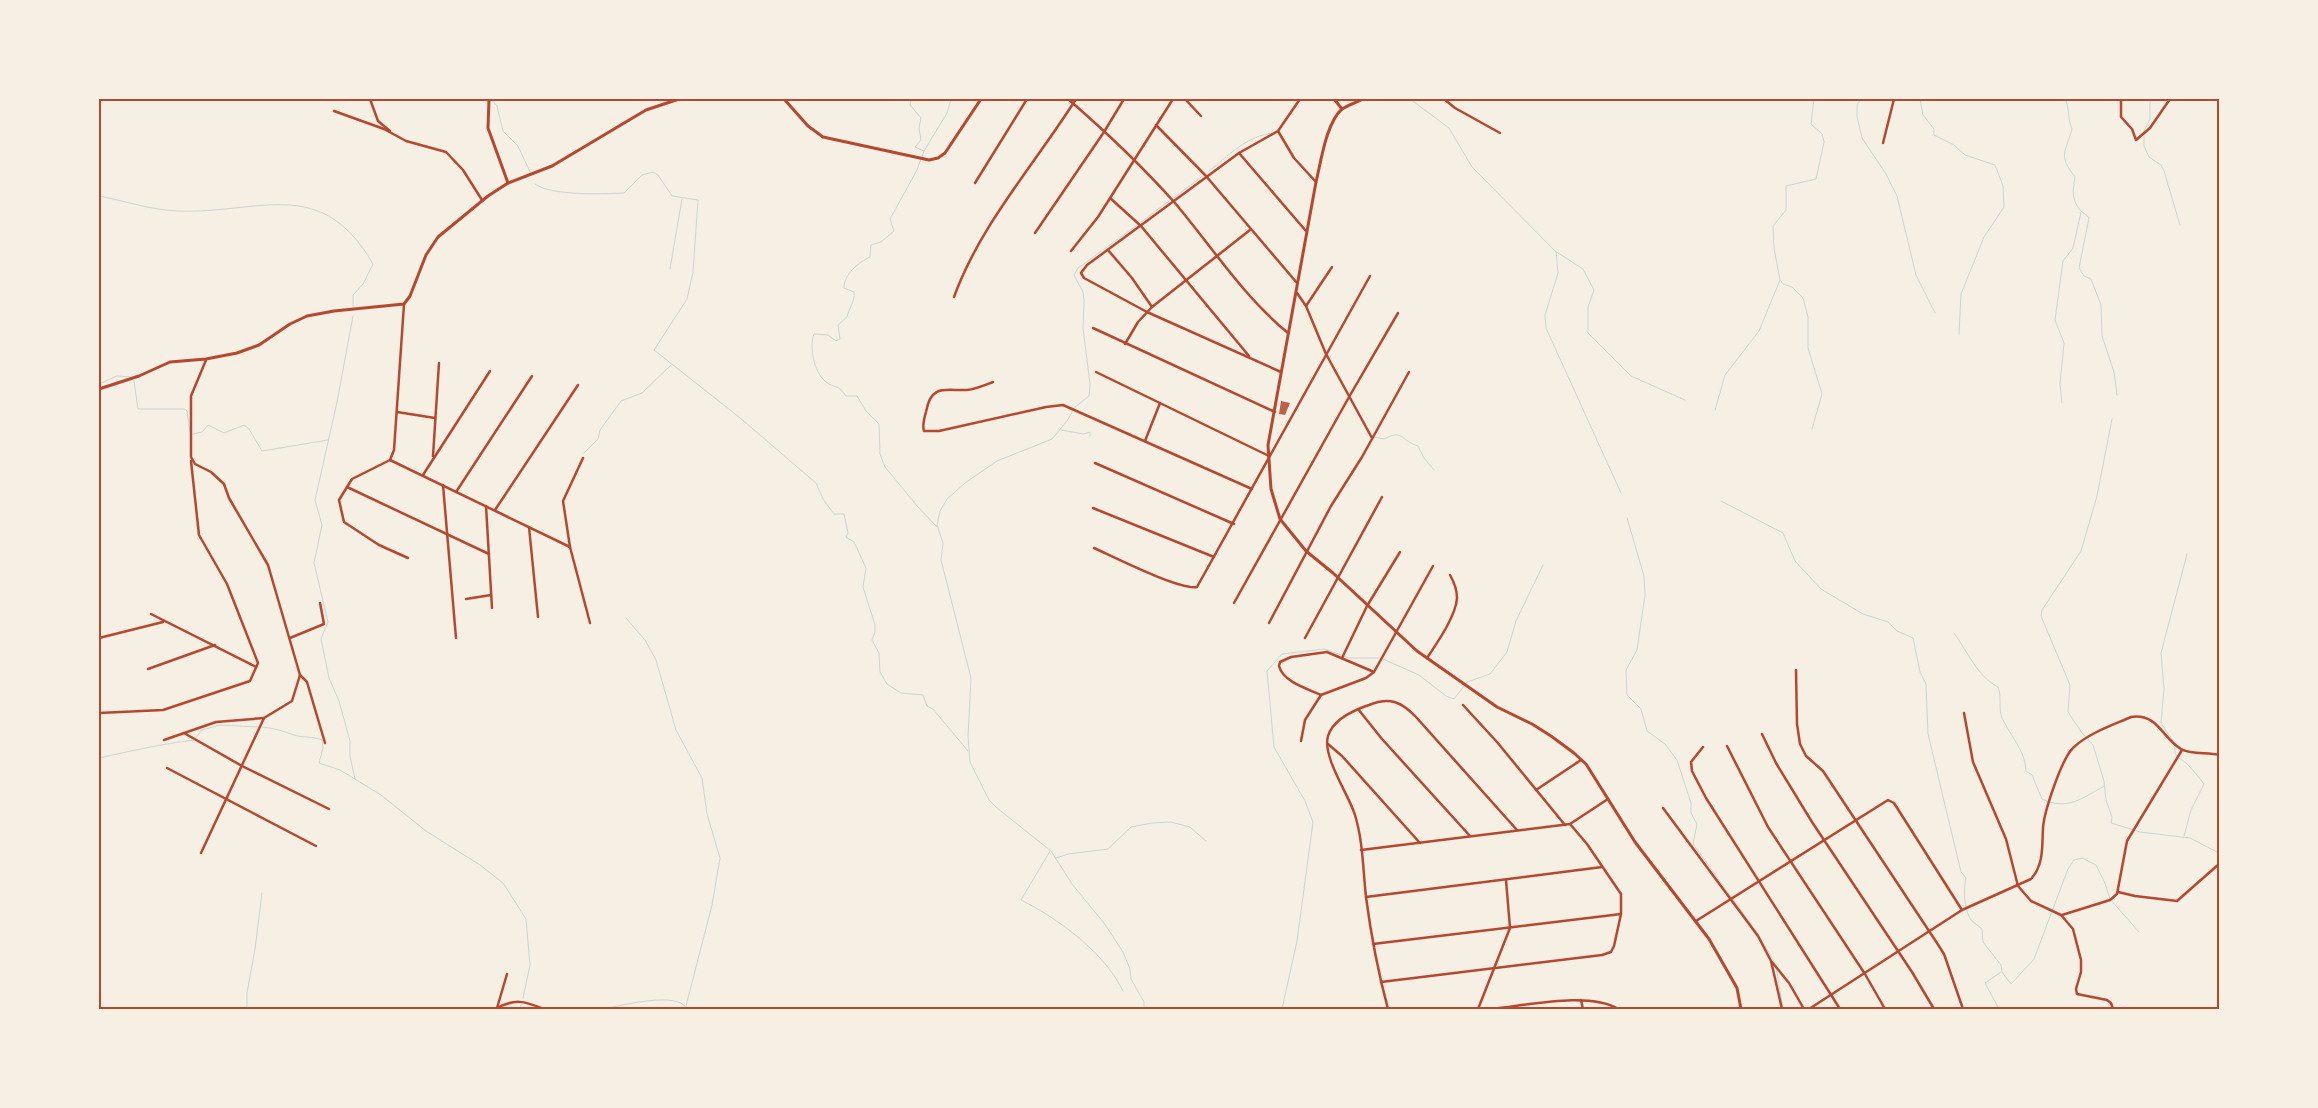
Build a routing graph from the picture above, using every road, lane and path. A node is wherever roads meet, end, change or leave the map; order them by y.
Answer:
1 (370, 99) edge
2 (489, 99) edge
3 (679, 99) edge
4 (784, 99) edge
5 (980, 99) edge
6 (1028, 99) edge
7 (1068, 99) edge
8 (1076, 99) edge
9 (1124, 99) edge
10 (1173, 99) edge
11 (1185, 99) edge
12 (1300, 99) edge
13 (1334, 99) edge
14 (1363, 99) edge
15 (1444, 99) edge
16 (1894, 99) edge
17 (2121, 99) edge
18 (2170, 99) edge
19 (1073, 103) junction
20 (1342, 110) junction
21 (334, 111) dead end
22 (1201, 116) dead end
23 (1156, 125) junction
24 (1104, 132) junction
25 (1278, 132) junction
26 (1500, 133) dead end
27 (393, 134) junction
28 (1883, 143) dead end
29 (1239, 152) junction
30 (1134, 161) junction
31 (1206, 176) junction
32 (1316, 182) junction
33 (508, 183) junction
34 (975, 183) dead end
35 (1110, 198) junction
36 (482, 200) junction
37 (1174, 202) junction
38 (1141, 226) junction
39 (1250, 230) junction
40 (1307, 232) junction
41 (1035, 233) dead end
42 (1108, 250) junction
43 (1071, 251) dead end
44 (1217, 254) junction
45 (1332, 267) dead end
46 (1370, 276) dead end
47 (1185, 280) junction
48 (1298, 284) junction
49 (1297, 293) junction
50 (954, 298) dead end
51 (404, 304) junction
52 (1306, 306) junction
53 (1152, 307) junction
54 (1147, 312) junction
55 (1398, 313) dead end
56 (1093, 328) dead end
57 (1290, 334) junction
58 (1125, 344) junction
59 (1326, 354) junction
60 (1251, 358) junction
61 (206, 360) junction
62 (439, 363) dead end
63 (490, 371) dead end
64 (1096, 372) dead end
65 (1282, 372) junction
66 (1409, 372) dead end
67 (532, 376) dead end
68 (993, 382) dead end
69 (578, 385) dead end
70 (99, 388) edge
71 (1349, 396) junction
72 (1160, 403) junction
73 (397, 412) junction
74 (1275, 412) junction
75 (435, 418) junction
76 (1372, 438) junction
77 (1144, 441) junction
78 (1269, 456) junction
79 (191, 457) junction
80 (432, 458) junction
81 (582, 458) dead end
82 (390, 460) junction
83 (1095, 463) dead end
84 (422, 475) junction
85 (442, 485) junction
86 (347, 487) junction
87 (1252, 489) junction
88 (456, 492) junction
89 (1382, 498) dead end
90 (486, 506) junction
91 (1093, 508) dead end
92 (495, 510) junction
93 (1280, 519) junction
94 (1234, 524) junction
95 (529, 527) junction
96 (447, 534) junction
97 (570, 547) junction
98 (1094, 548) dead end
99 (1306, 551) junction
100 (1400, 552) dead end
101 (489, 554) junction
102 (408, 558) dead end
103 (1214, 558) junction
104 (1433, 566) dead end
105 (1450, 575) dead end
106 (1338, 578) junction
107 (491, 595) junction
108 (466, 599) dead end
109 (320, 603) dead end
110 (1234, 603) dead end
111 (1367, 606) junction
112 (492, 608) dead end
113 (151, 614) dead end
114 (538, 617) dead end
115 (165, 621) junction
116 (590, 623) dead end
117 (1269, 623) dead end
118 (1397, 633) junction
119 (99, 638) edge
120 (290, 638) junction
121 (456, 638) dead end
122 (1305, 638) dead end
123 (215, 645) junction
124 (1342, 658) junction
125 (1427, 658) junction
126 (256, 667) junction
127 (148, 669) dead end
128 (1796, 670) dead end
129 (1374, 672) junction
130 (300, 675) junction
131 (1321, 695) junction
132 (1463, 705) dead end
133 (1358, 709) junction
134 (99, 713) edge
135 (1964, 713) dead end
136 (264, 718) junction
137 (184, 733) junction
138 (1762, 734) dead end
139 (164, 740) dead end
140 (1301, 741) dead end
141 (325, 743) dead end
142 (1328, 744) junction
143 (1726, 746) dead end
144 (1703, 747) dead end
145 (2182, 750) junction
146 (2219, 756) edge
147 (1581, 760) junction
148 (242, 766) junction
149 (167, 768) dead end
150 (1536, 790) junction
151 (226, 799) junction
152 (1608, 799) junction
153 (1664, 808) dead end
154 (328, 809) dead end
155 (1856, 820) junction
156 (1570, 824) junction
157 (1565, 825) junction
158 (1517, 830) junction
159 (1470, 837) junction
160 (1824, 840) junction
161 (1420, 844) junction
162 (316, 846) dead end
163 (1362, 850) junction
164 (200, 853) dead end
165 (1792, 862) junction
166 (2219, 864) edge
167 (1602, 867) junction
168 (1506, 880) junction
169 (1759, 883) junction
170 (2018, 886) junction
171 (2118, 892) junction
172 (1366, 897) junction
173 (1732, 899) junction
174 (1962, 910) junction
175 (1620, 914) junction
176 (2061, 916) junction
177 (1696, 921) junction
178 (1510, 928) junction
179 (1930, 932) junction
180 (1373, 944) junction
181 (1898, 953) junction
182 (1771, 961) junction
183 (1494, 969) junction
184 (507, 974) dead end
185 (1865, 974) junction
186 (1381, 982) junction
187 (1830, 996) junction
188 (1581, 1000) junction
189 (496, 1009) edge
190 (544, 1009) edge
191 (1388, 1009) edge
192 (1478, 1009) edge
193 (1491, 1009) edge
194 (1583, 1009) edge
195 (1618, 1009) edge
196 (1741, 1009) edge
197 (1782, 1009) edge
198 (1804, 1009) edge
199 (1809, 1009) edge
200 (1840, 1009) edge
201 (1886, 1009) edge
202 (1934, 1009) edge
203 (1963, 1009) edge
204 (2113, 1009) edge

1 - 27 street
2 - 33 street
3 - 33 street
4 - 5 street
6 - 34 street
7 - 19 street
8 - 19 street
9 - 24 street
10 - 23 street
11 - 22 street
12 - 25 street
13 - 20 street
14 - 20 street
15 - 26 street
16 - 28 street
17 - 18 street
19 - 24 street
19 - 50 street
20 - 32 street
21 - 27 street
23 - 30 street
23 - 31 street
24 - 30 street
24 - 41 street
25 - 29 street
25 - 32 street
27 - 36 street
29 - 31 street
29 - 40 street
30 - 35 street
30 - 37 street
31 - 37 street
31 - 39 street
32 - 40 street
33 - 36 street
35 - 38 street
35 - 43 street
36 - 51 street
37 - 38 street
37 - 44 street
38 - 42 street
38 - 47 street
39 - 44 street
39 - 48 street
40 - 48 street
42 - 53 street
42 - 54 street
44 - 47 street
44 - 57 street
45 - 52 street
46 - 59 street
47 - 53 street
47 - 60 street
48 - 49 street
49 - 52 street
49 - 57 street
51 - 61 street
51 - 73 street
52 - 59 street
53 - 54 street
54 - 58 street
54 - 60 street
55 - 71 street
56 - 58 street
57 - 65 street
58 - 74 street
59 - 71 street
59 - 78 street
60 - 65 street
61 - 70 street
61 - 79 street
62 - 75 street
63 - 80 street
64 - 72 street
65 - 74 street
66 - 76 street
67 - 88 street
68 - 77 street
69 - 92 street
71 - 76 street
71 - 93 street
72 - 77 street
72 - 78 street
73 - 75 street
73 - 82 street
74 - 78 street
75 - 80 street
76 - 99 street
77 - 87 street
78 - 87 street
78 - 93 street
79 - 120 street
79 - 126 street
80 - 84 street
81 - 97 street
82 - 84 street
82 - 86 street
83 - 94 street
84 - 85 street
85 - 88 street
85 - 96 street
86 - 96 street
86 - 102 street
87 - 94 street
88 - 90 street
89 - 106 street
90 - 92 street
90 - 101 street
91 - 103 street
92 - 95 street
93 - 99 street
93 - 110 street
94 - 103 street
95 - 97 street
95 - 114 street
96 - 101 street
96 - 121 street
97 - 116 street
98 - 103 street
99 - 106 street
99 - 117 street
100 - 111 street
101 - 107 street
104 - 118 street
105 - 125 street
106 - 111 street
106 - 122 street
107 - 108 street
107 - 112 street
109 - 120 street
111 - 118 street
111 - 124 street
113 - 115 street
115 - 119 street
115 - 123 street
118 - 125 street
118 - 129 street
120 - 130 street
123 - 126 street
123 - 127 street
124 - 129 street
124 - 131 street
125 - 147 street
126 - 134 street
128 - 155 street
129 - 131 street
130 - 136 street
130 - 141 street
131 - 140 street
132 - 150 street
133 - 142 street
133 - 158 street
133 - 159 street
135 - 170 street
136 - 137 street
136 - 148 street
137 - 139 street
137 - 148 street
138 - 160 street
142 - 161 street
142 - 163 street
143 - 165 street
144 - 169 street
145 - 146 street
145 - 170 street
145 - 171 street
147 - 150 street
147 - 152 street
148 - 151 street
148 - 154 street
149 - 151 street
150 - 157 street
151 - 162 street
151 - 164 street
152 - 156 street
152 - 177 street
153 - 173 street
155 - 160 street
155 - 174 street
155 - 179 street
156 - 157 street
156 - 167 street
157 - 158 street
158 - 159 street
159 - 161 street
160 - 165 street
160 - 181 street
161 - 163 street
163 - 172 street
165 - 169 street
165 - 185 street
166 - 171 street
167 - 168 street
167 - 175 street
168 - 172 street
168 - 178 street
169 - 173 street
169 - 187 street
170 - 174 street
170 - 176 street
171 - 176 street
172 - 180 street
173 - 177 street
173 - 182 street
174 - 179 street
175 - 178 street
175 - 183 street
176 - 204 street
177 - 196 street
178 - 180 street
178 - 183 street
179 - 181 street
179 - 203 street
180 - 186 street
181 - 185 street
181 - 202 street
182 - 197 street
182 - 198 street
183 - 186 street
183 - 192 street
184 - 189 street
185 - 187 street
185 - 201 street
186 - 191 street
187 - 199 street
187 - 200 street
188 - 193 street
188 - 194 street
188 - 195 street
189 - 190 street

